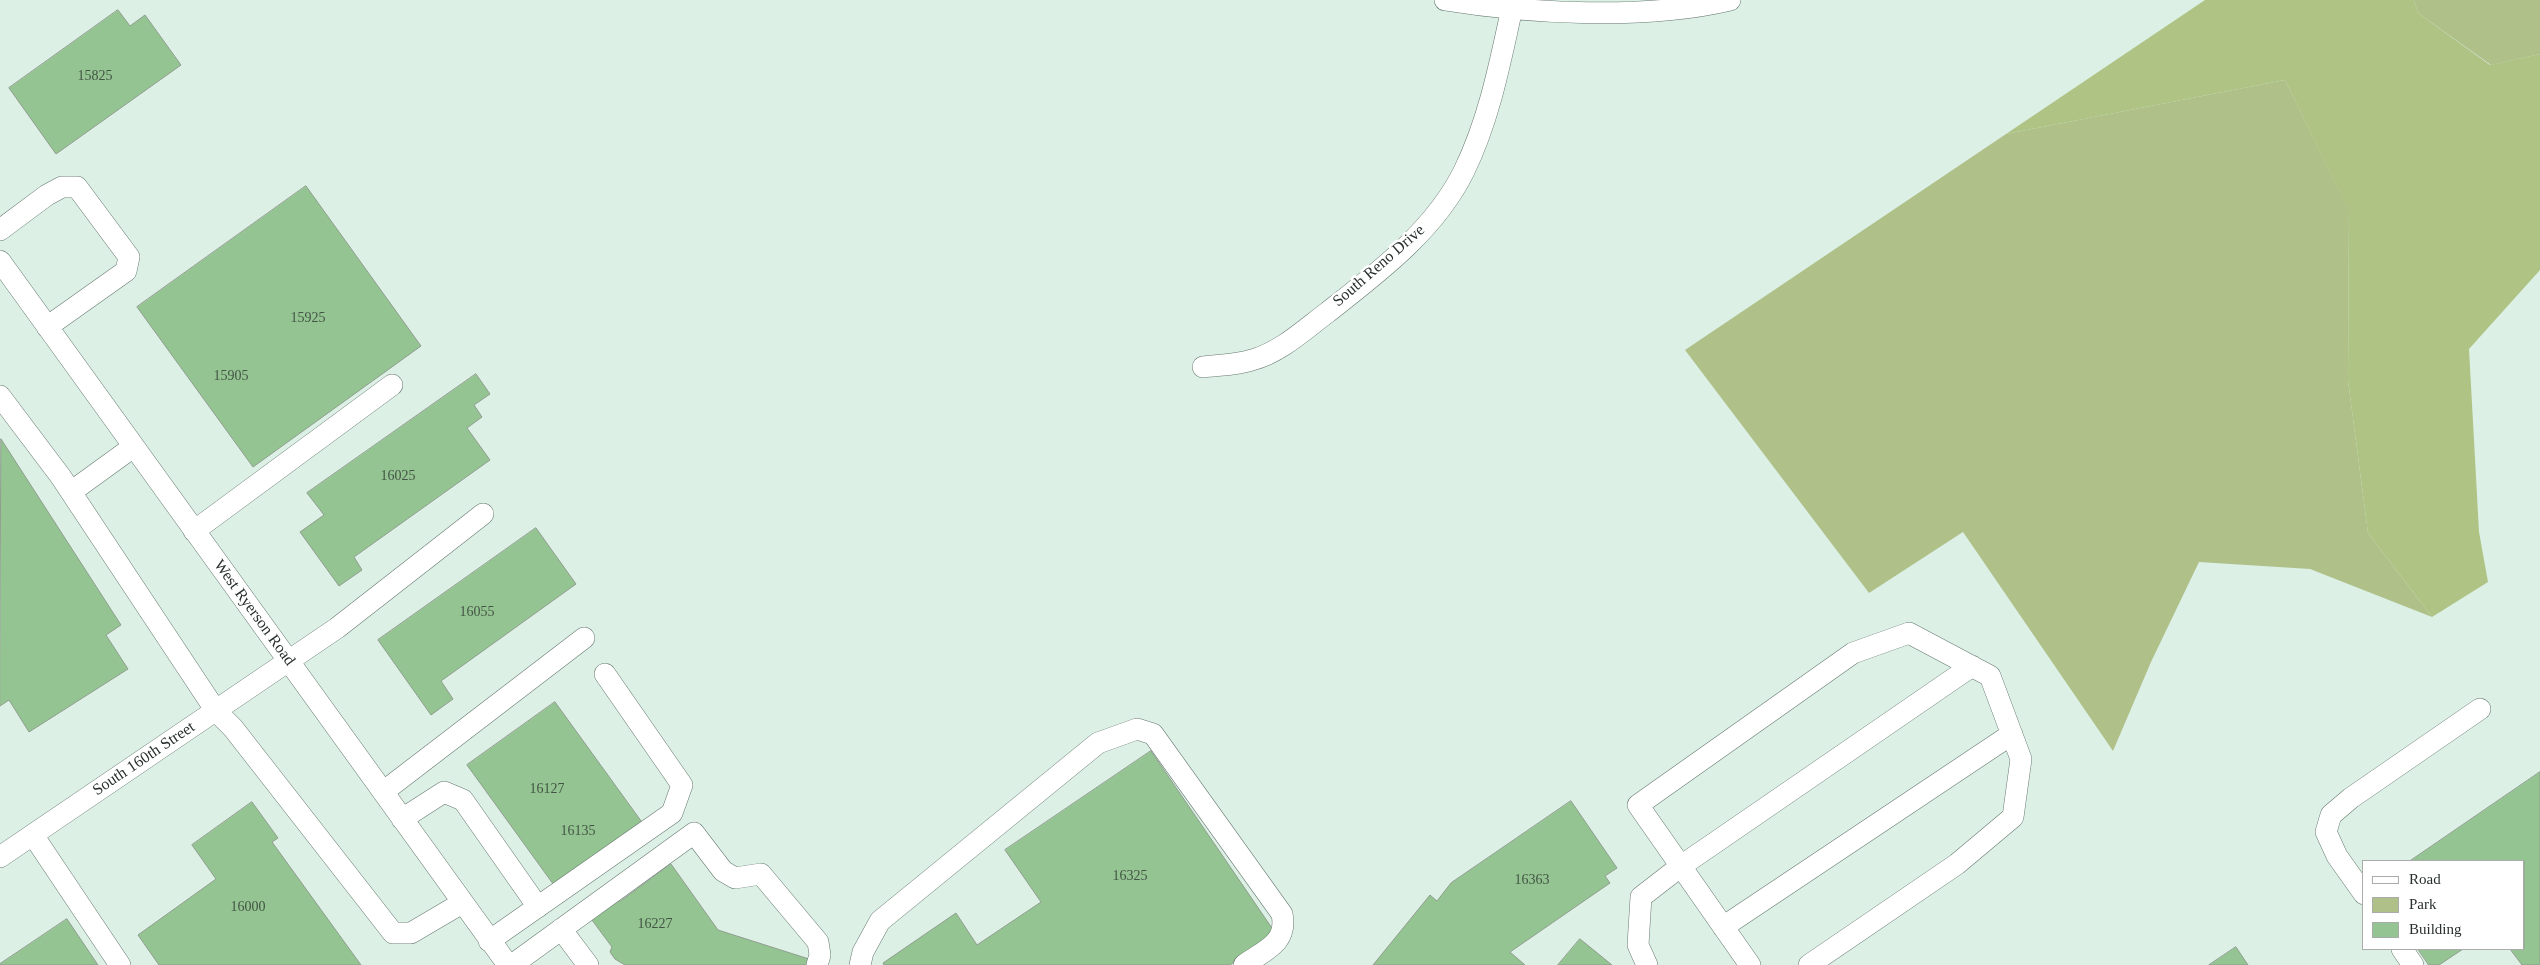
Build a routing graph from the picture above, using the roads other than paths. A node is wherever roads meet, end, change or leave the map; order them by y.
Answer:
1 (1445, 0) edge
2 (1730, 0) edge
3 (1512, 8) junction
4 (0, 230) edge
5 (0, 261) edge
6 (47, 327) junction
7 (1203, 367) dead end
8 (392, 385) dead end
9 (0, 396) edge
10 (134, 447) junction
11 (71, 492) junction
12 (483, 514) dead end
13 (194, 531) junction
14 (584, 638) dead end
15 (289, 662) junction
16 (1972, 666) junction
17 (605, 674) dead end
18 (2480, 709) dead end
19 (216, 711) junction
20 (2012, 734) junction
21 (382, 792) junction
22 (402, 819) junction
23 (33, 835) junction
24 (0, 857) edge
25 (1681, 866) junction
26 (2362, 891) edge
27 (462, 903) junction
28 (538, 907) junction
29 (1723, 927) junction
30 (561, 929) junction
31 (489, 941) junction
32 (2403, 950) edge
33 (120, 965) edge
34 (508, 965) edge
35 (512, 965) edge
36 (588, 965) edge
37 (817, 965) edge
38 (860, 965) edge
39 (1244, 965) edge
40 (1647, 965) edge
41 (1750, 965) edge
42 (1808, 965) edge
43 (2413, 965) edge

1 - 3 street
2 - 3 street
3 - 7 street, South Reno Drive
4 - 6 street
5 - 6 street, West Ryerson Road
6 - 10 street, West Ryerson Road
8 - 13 street
9 - 11 street
10 - 11 street
10 - 13 street, West Ryerson Road
11 - 19 street
12 - 15 street, South 160th Street
13 - 15 street, West Ryerson Road
14 - 21 street
15 - 19 street, South 160th Street
15 - 21 street, West Ryerson Road
16 - 20 street
16 - 25 street
16 - 25 street
17 - 28 street
18 - 26 street
19 - 23 street, South 160th Street
19 - 27 street
20 - 29 street
20 - 42 street
21 - 22 street, West Ryerson Road
22 - 27 street, West Ryerson Road
22 - 28 street
23 - 24 street, South 160th Street
23 - 33 street
25 - 29 street
25 - 40 street
27 - 31 street, West Ryerson Road
28 - 31 street
29 - 41 street
30 - 35 street
30 - 36 street
30 - 37 street
31 - 34 street, West Ryerson Road
32 - 43 street
38 - 39 street

